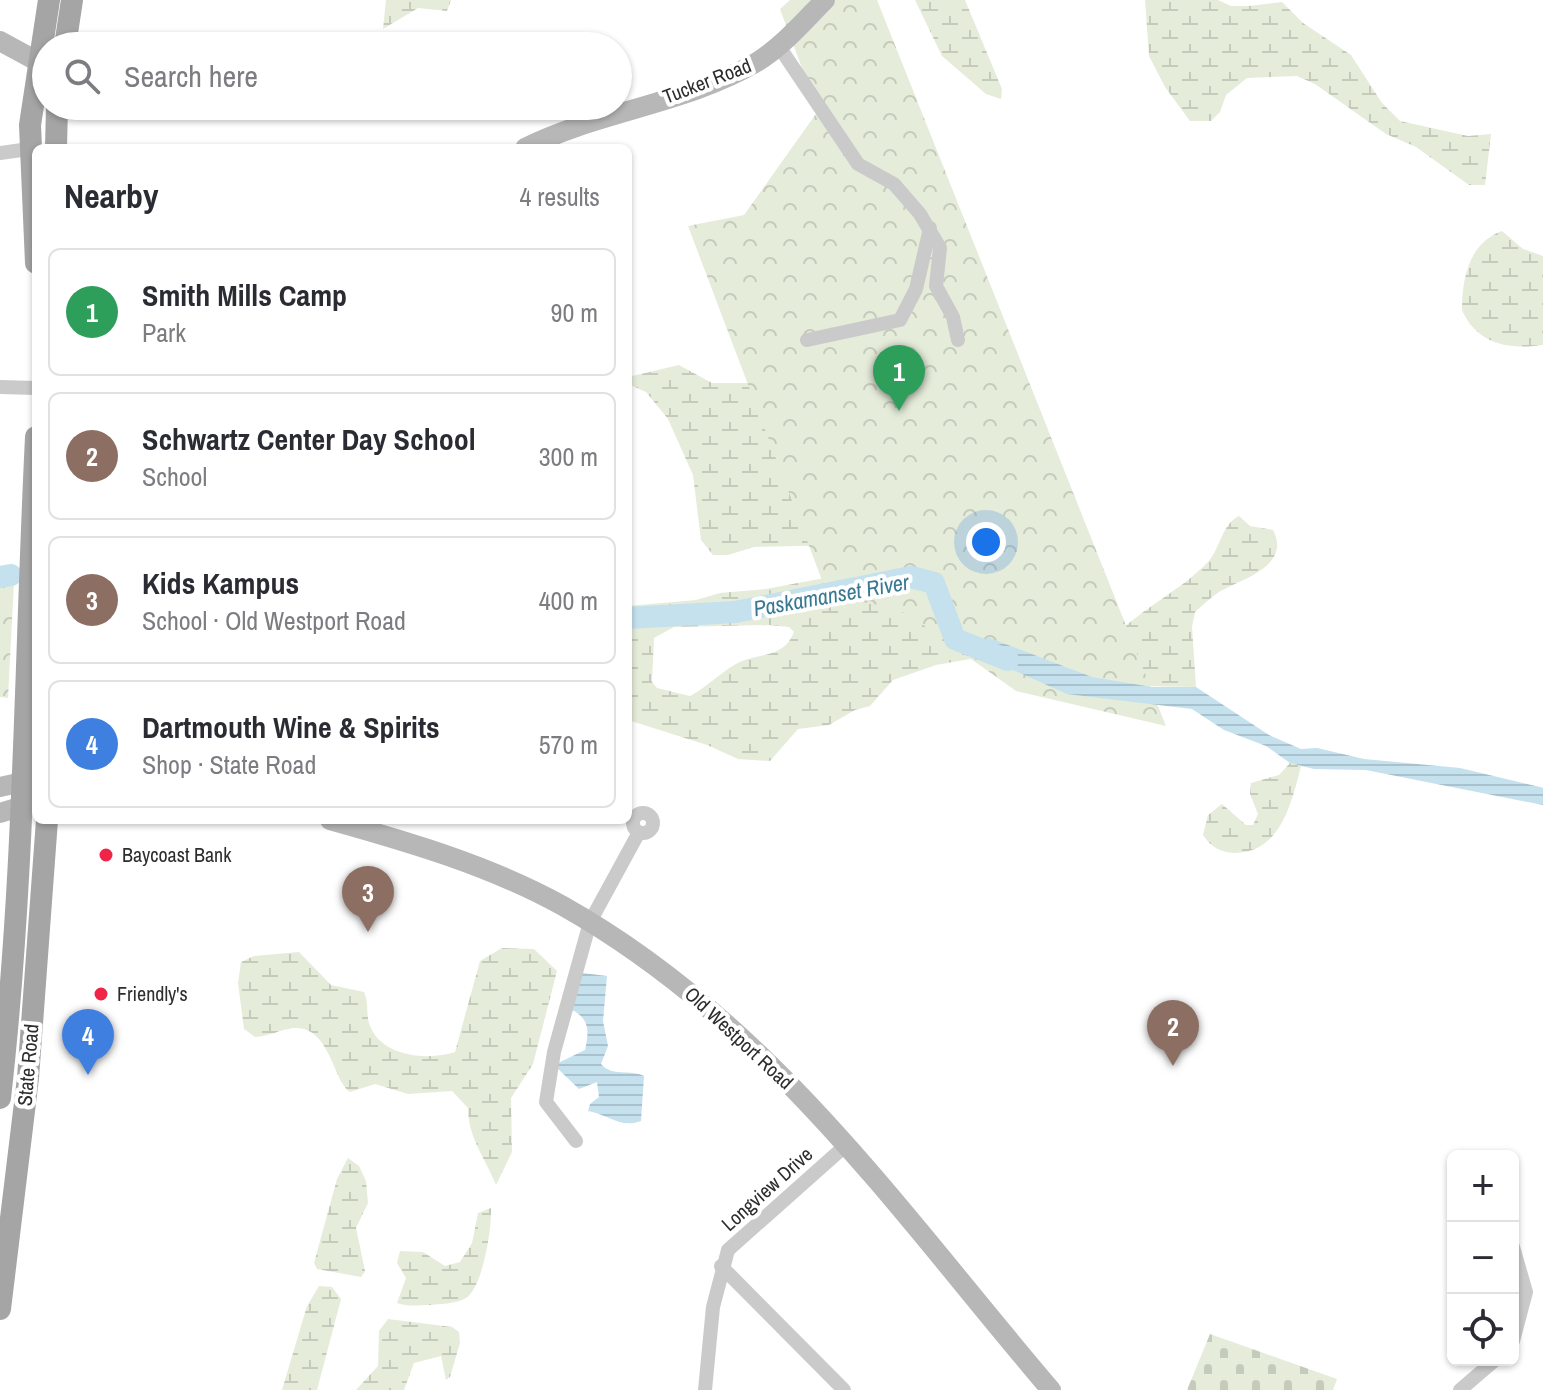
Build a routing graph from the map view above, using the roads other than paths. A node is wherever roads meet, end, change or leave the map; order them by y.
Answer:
1 (49, 0) edge
2 (72, 0) edge
3 (825, 0) edge
4 (46, 32) edge
5 (67, 32) edge
6 (0, 41) edge
7 (778, 45) junction
8 (32, 59) edge
9 (632, 114) edge
10 (33, 120) edge
11 (57, 120) edge
12 (615, 120) edge
13 (562, 141) edge
14 (56, 144) edge
15 (29, 149) junction
16 (0, 153) edge
17 (32, 198) edge
18 (929, 233) junction
19 (807, 340) dead end
20 (958, 340) dead end
21 (0, 387) edge
22 (32, 388) edge
23 (32, 666) edge
24 (30, 780) edge
25 (0, 787) edge
26 (29, 804) edge
27 (0, 813) edge
28 (47, 824) edge
29 (356, 824) edge
30 (638, 834) dead end
31 (590, 922) junction
32 (11, 962) junction
33 (0, 1001) edge
34 (0, 1098) edge
35 (576, 1141) dead end
36 (845, 1146) junction
37 (721, 1266) junction
38 (1519, 1268) edge
39 (0, 1309) edge
40 (1519, 1318) edge
41 (1488, 1366) edge
42 (705, 1390) edge
43 (844, 1390) edge
44 (1051, 1390) edge
45 (1460, 1390) edge

1 - 4 main road
2 - 5 main road
3 - 7 main road, Tucker Road
6 - 8 main road
7 - 9 main road, Tucker Road
7 - 18 street
10 - 15 main road
11 - 14 main road
12 - 13 main road, Tucker Road
15 - 16 street
15 - 17 main road
18 - 19 street
18 - 20 street
21 - 22 street
23 - 24 main road, State Road
24 - 25 main road
24 - 26 main road, State Road
26 - 27 main road
26 - 32 main road, State Road
28 - 39 main road, State Road
29 - 31 main road, Old Westport Road
30 - 31 street
31 - 35 street
31 - 36 main road, Old Westport Road
32 - 33 main road
32 - 34 main road, State Road
36 - 37 street, Longview Drive
36 - 44 main road, Old Westport Road
37 - 42 street, Longview Drive
37 - 43 street
38 - 40 street
41 - 45 street

